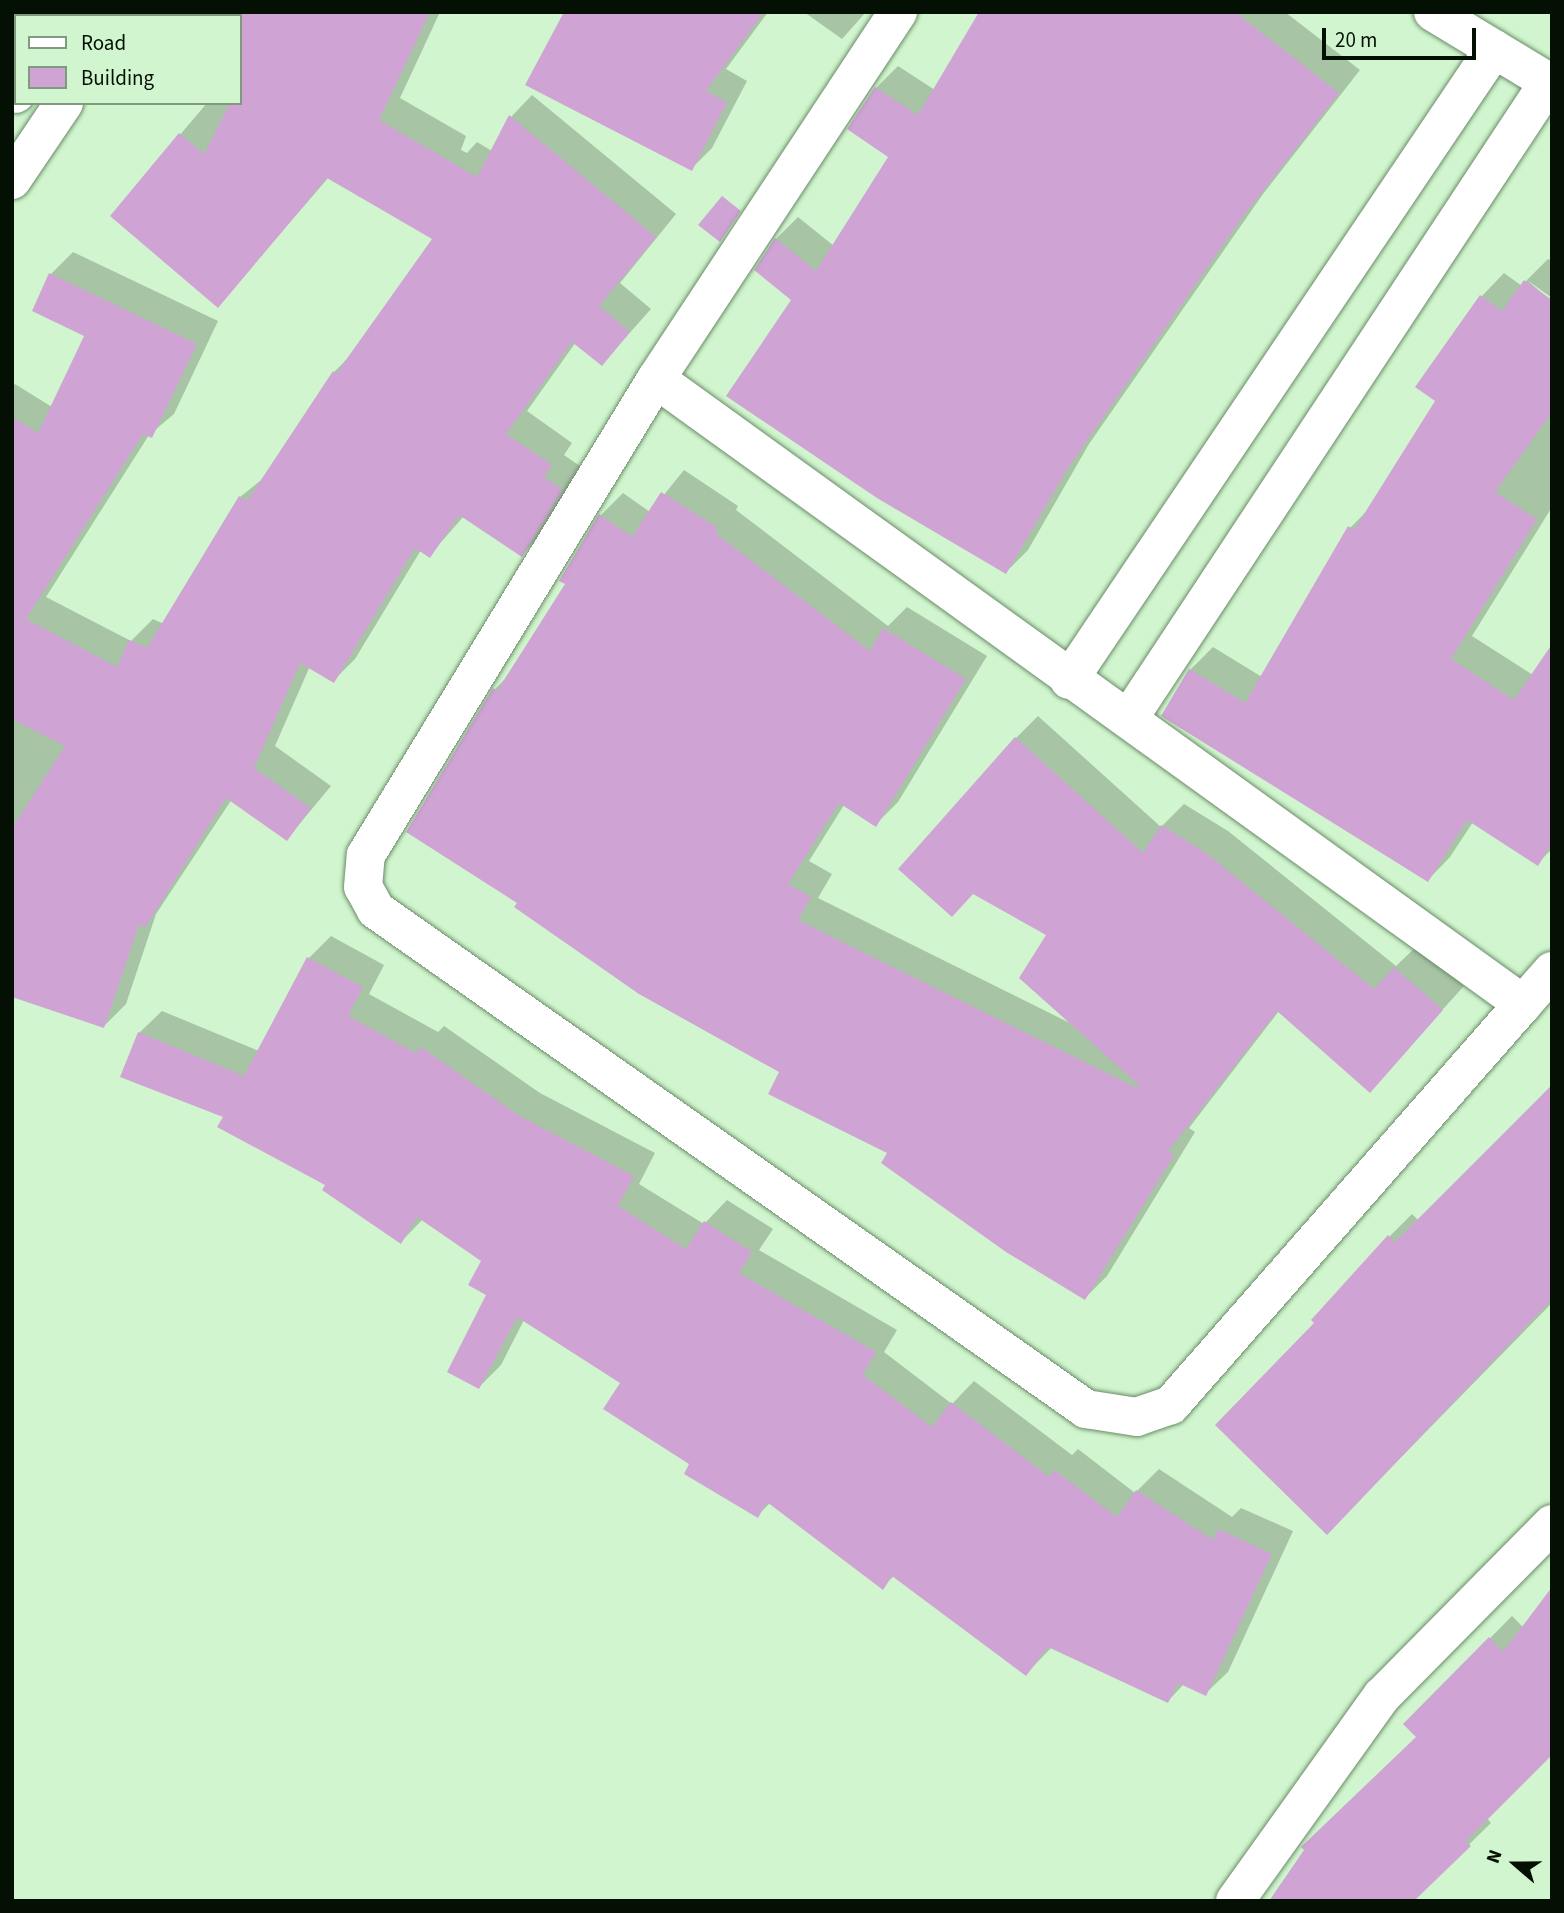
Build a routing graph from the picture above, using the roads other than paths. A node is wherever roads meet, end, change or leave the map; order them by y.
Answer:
1 (898, 12) edge
2 (1433, 12) edge
3 (1494, 48) junction
4 (1550, 83) edge
5 (49, 109) edge
6 (12, 180) edge
7 (656, 379) junction
8 (1069, 680) junction
9 (1129, 718) junction
10 (1552, 971) edge
11 (1523, 1004) junction
12 (1552, 1524) edge
13 (1235, 1901) edge

1 - 7 street
2 - 3 street
3 - 4 street
3 - 8 street
4 - 9 street
5 - 6 street
7 - 8 street
7 - 11 street
8 - 9 street
9 - 11 street
10 - 11 street
12 - 13 street

